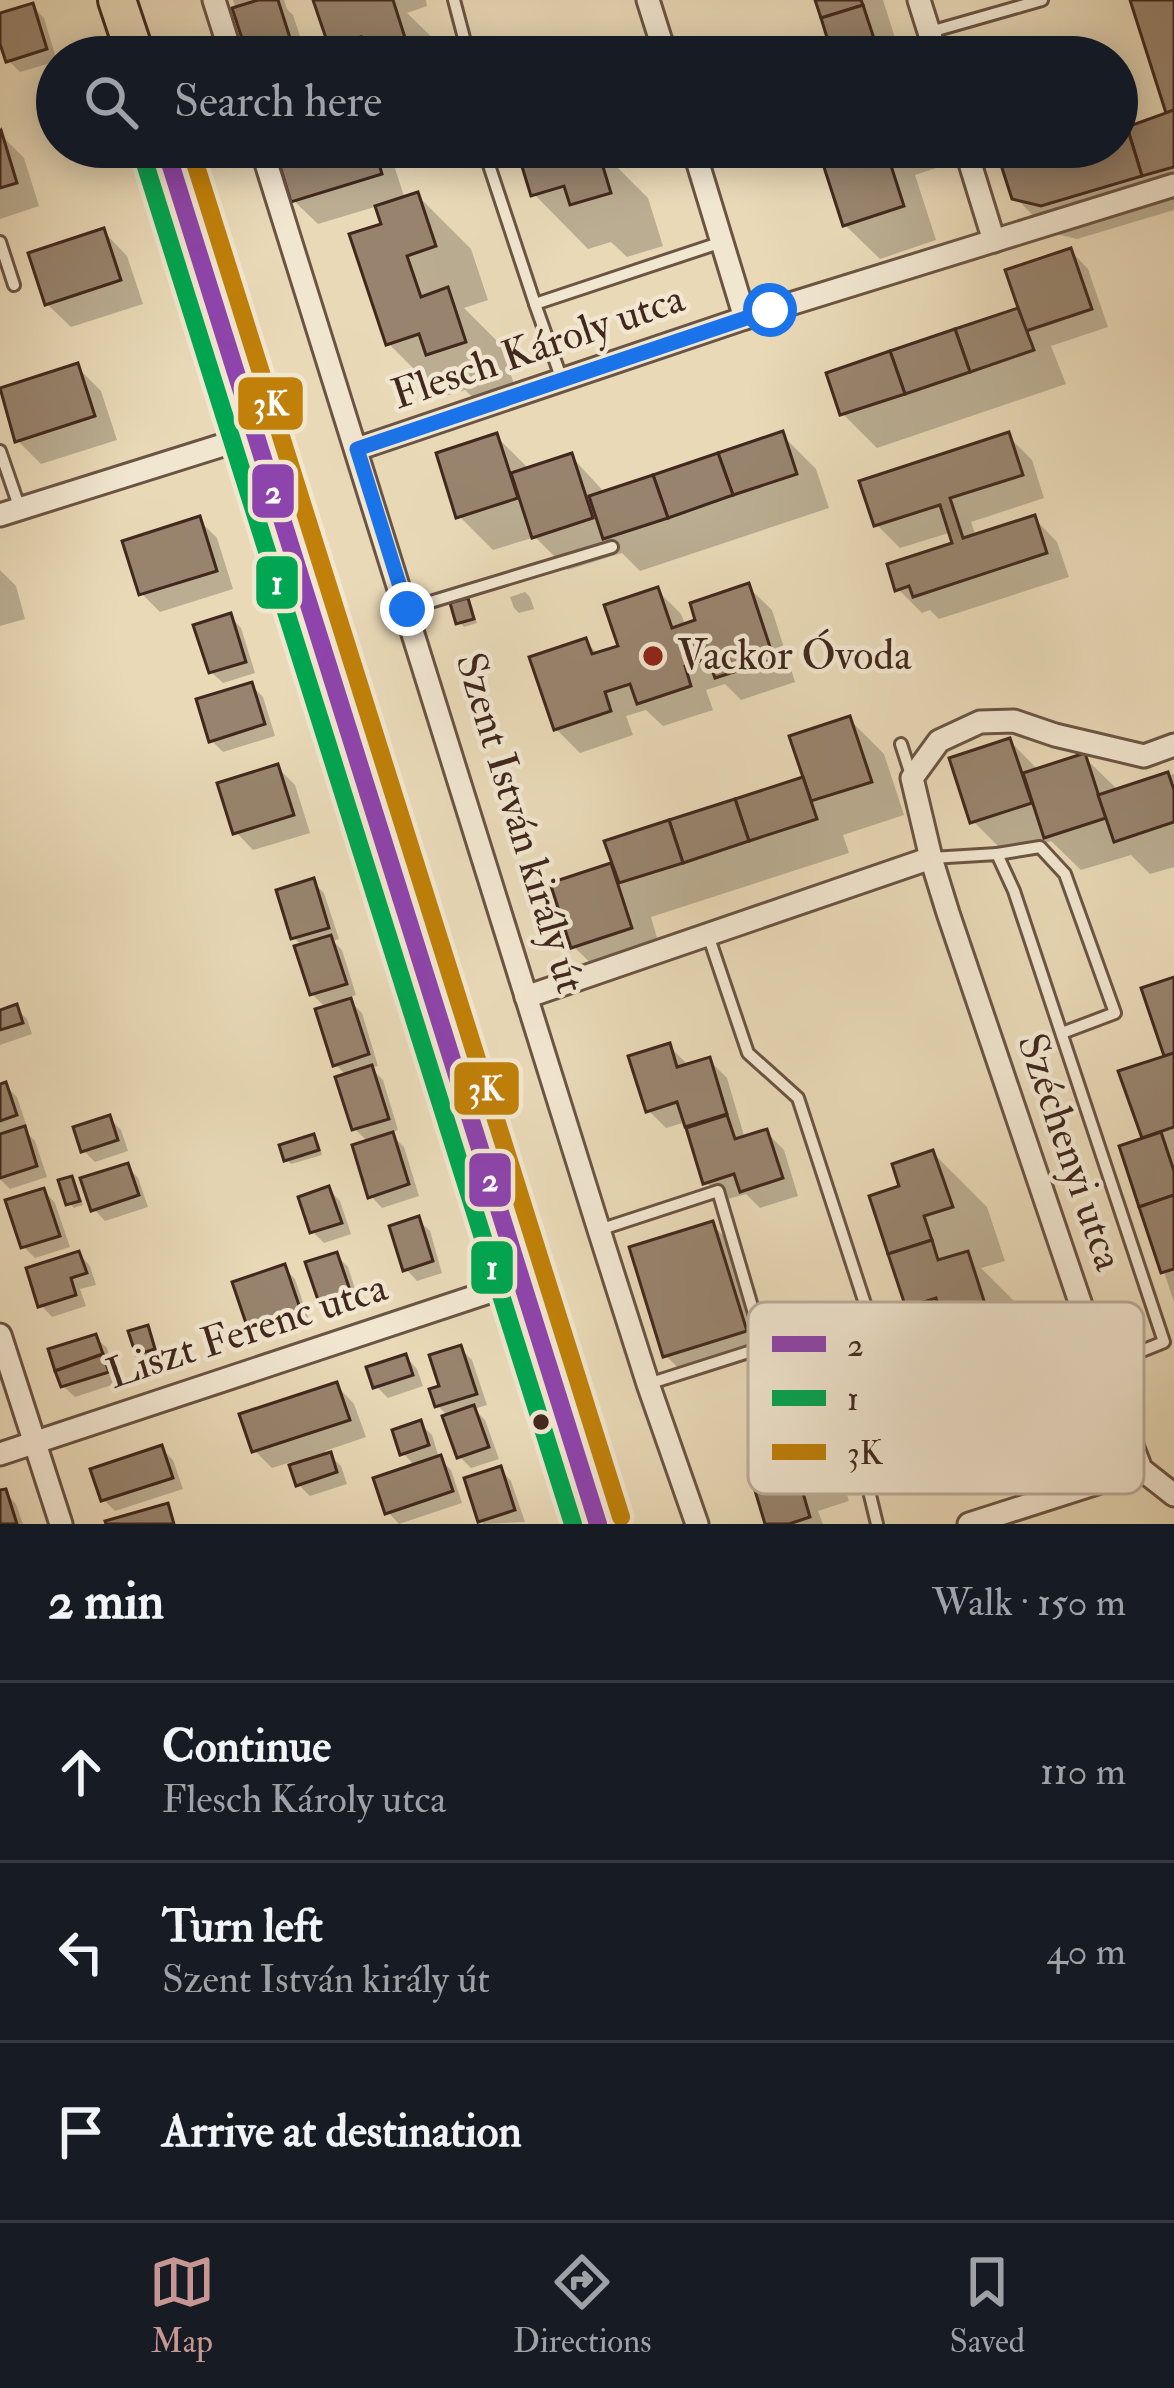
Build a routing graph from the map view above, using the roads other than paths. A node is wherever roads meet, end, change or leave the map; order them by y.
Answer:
1 (117, 0) edge
2 (214, 0) edge
3 (454, 0) edge
4 (648, 0) edge
5 (919, 0) edge
6 (1042, 0) edge
7 (930, 33) junction
8 (129, 36) edge
9 (225, 36) edge
10 (463, 36) edge
11 (659, 36) edge
12 (931, 36) edge
13 (172, 168) edge
14 (268, 168) edge
15 (490, 168) edge
16 (699, 168) edge
17 (971, 168) edge
18 (1174, 185) edge
19 (994, 241) junction
20 (0, 242) edge
21 (722, 242) junction
22 (14, 285) dead end
23 (535, 304) junction
24 (745, 318) junction
25 (562, 380) junction
26 (258, 434) junction
27 (357, 449) junction
28 (0, 451) edge
29 (10, 512) edge
30 (612, 547) dead end
31 (407, 609) junction
32 (901, 744) dead end
33 (1174, 745) edge
34 (912, 778) junction
35 (997, 854) junction
36 (931, 858) junction
37 (708, 935) junction
38 (526, 997) junction
39 (1062, 1033) junction
40 (599, 1230) junction
41 (519, 1282) junction
42 (751, 1302) edge
43 (864, 1302) edge
44 (1080, 1302) edge
45 (0, 1335) edge
46 (1144, 1350) edge
47 (748, 1352) edge
48 (648, 1384) junction
49 (35, 1443) junction
50 (0, 1454) edge
51 (1144, 1471) edge
52 (870, 1494) edge
53 (1063, 1494) edge
54 (1174, 1495) edge
55 (61, 1524) edge
56 (598, 1524) edge
57 (698, 1524) edge
58 (877, 1524) edge
59 (969, 1524) edge

1 - 8 main road
2 - 9 street
3 - 10 lane
4 - 11 street
5 - 7 street
6 - 7 lane
7 - 12 street
13 - 26 main road
14 - 27 street, Szent István király út
15 - 23 lane
16 - 21 street, Flesch Károly utca
17 - 19 street
18 - 19 street, Flesch Károly utca
19 - 24 street, Flesch Károly utca
20 - 22 lane
21 - 23 lane
21 - 24 street, Flesch Károly utca
23 - 25 lane
24 - 25 street, Flesch Károly utca
25 - 27 street, Flesch Károly utca
26 - 29 street
26 - 41 main road
27 - 31 street, Szent István király út
28 - 29 lane
30 - 31 lane
31 - 38 street, Szent István király út
32 - 34 lane
33 - 34 street
34 - 36 street, Széchenyi utca
35 - 36 lane
35 - 39 lane
35 - 39 lane
36 - 37 street
36 - 44 street, Széchenyi utca
37 - 38 street
37 - 43 lane
38 - 40 street, Szent István király út
39 - 46 lane
40 - 42 lane
40 - 48 street, Szent István király út
41 - 49 street, Liszt Ferenc utca
41 - 56 main road
45 - 49 street
47 - 48 lane
48 - 57 street, Szent István király út
49 - 50 street, Liszt Ferenc utca
49 - 55 street
51 - 54 street
52 - 58 lane
53 - 59 street

